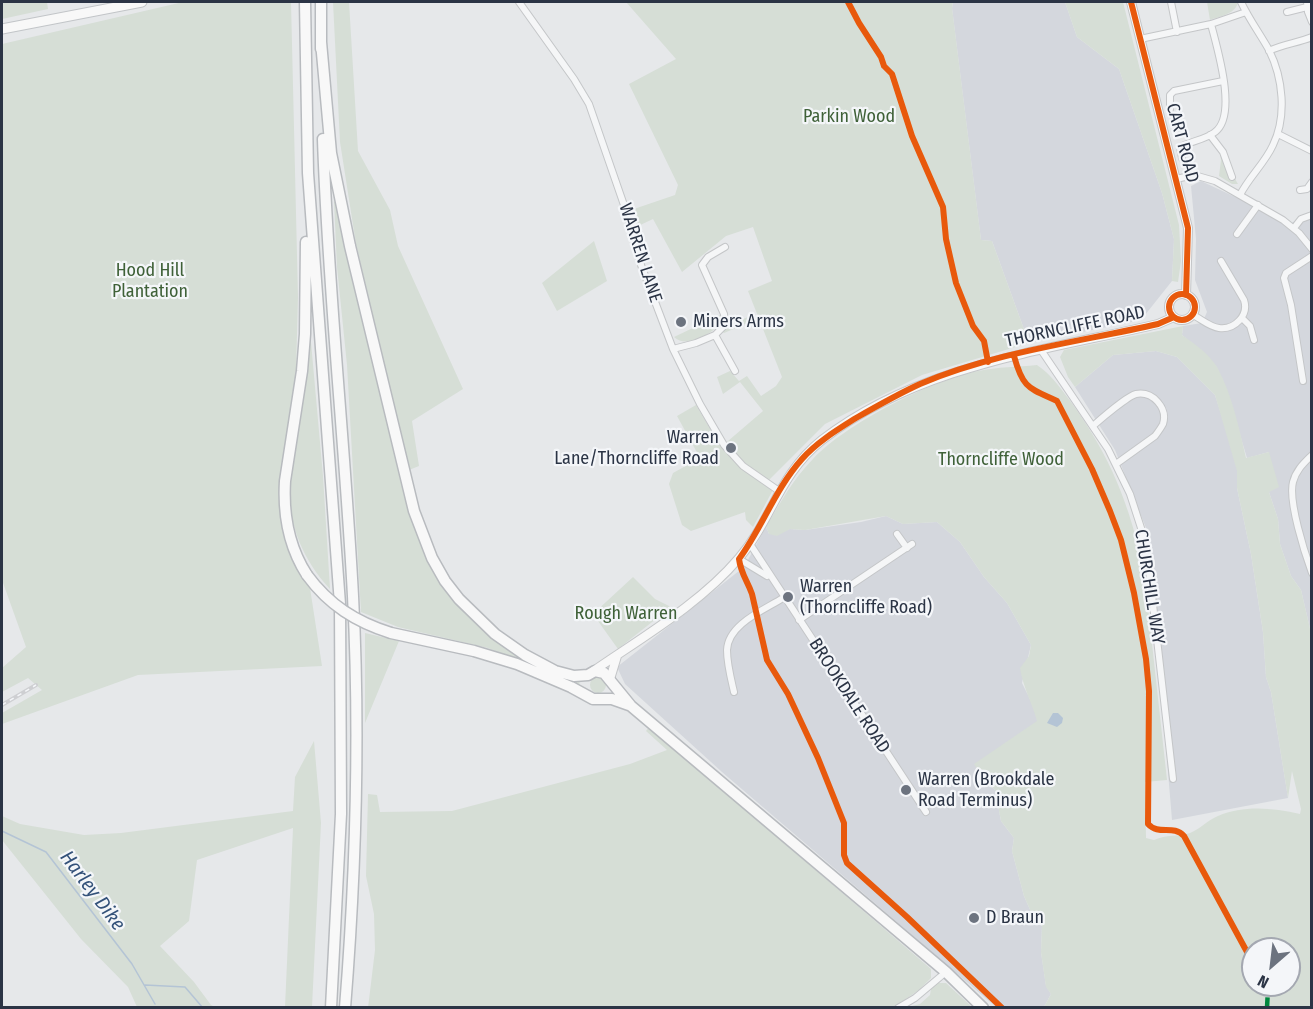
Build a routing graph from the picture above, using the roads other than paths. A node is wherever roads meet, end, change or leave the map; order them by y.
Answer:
1 (142, 2) edge
2 (305, 2) edge
3 (321, 2) edge
4 (519, 2) edge
5 (1131, 2) edge
6 (1171, 2) edge
7 (1242, 2) edge
8 (1307, 4) edge
9 (1246, 12) junction
10 (1287, 12) dead end
11 (1311, 22) edge
12 (1211, 24) junction
13 (2, 29) edge
14 (1177, 32) junction
15 (1311, 37) edge
16 (1140, 39) junction
17 (321, 42) junction
18 (1269, 51) junction
19 (1223, 81) junction
20 (1170, 109) dead end
21 (1278, 134) junction
22 (1210, 135) junction
23 (1311, 151) edge
24 (1182, 158) dead end
25 (308, 173) junction
26 (1232, 177) dead end
27 (1176, 179) junction
28 (1311, 182) edge
29 (1300, 190) dead end
30 (1240, 195) junction
31 (1258, 205) junction
32 (1311, 215) edge
33 (1294, 228) junction
34 (1237, 234) dead end
35 (725, 247) dead end
36 (1311, 249) edge
37 (1311, 256) edge
38 (1221, 261) dead end
39 (1186, 295) junction
40 (1193, 315) junction
41 (1173, 317) junction
42 (1242, 318) junction
43 (715, 335) junction
44 (1254, 340) dead end
45 (673, 349) junction
46 (1041, 350) junction
47 (735, 371) dead end
48 (1303, 381) dead end
49 (1094, 425) junction
50 (1311, 455) edge
51 (1116, 464) junction
52 (779, 491) junction
53 (897, 534) dead end
54 (750, 544) junction
55 (739, 559) junction
56 (1311, 573) edge
57 (772, 580) junction
58 (783, 598) junction
59 (799, 620) junction
60 (618, 656) junction
61 (590, 673) junction
62 (611, 680) junction
63 (734, 692) dead end
64 (589, 697) junction
65 (604, 698) junction
66 (632, 706) junction
67 (1173, 779) dead end
68 (926, 812) dead end
69 (946, 972) junction
70 (331, 1008) edge
71 (345, 1008) edge
72 (898, 1008) edge
73 (983, 1008) edge

1 - 13 main road
2 - 25 highway
3 - 17 highway
4 - 45 street, WARREN LANE
5 - 16 street, CART ROAD
6 - 14 street
7 - 9 street
8 - 10 street
8 - 11 street
9 - 12 street
9 - 18 street
12 - 14 street
12 - 19 street
14 - 16 street
15 - 18 street
16 - 27 street, CART ROAD
17 - 61 highway
17 - 71 highway
18 - 21 street
19 - 20 street
19 - 22 street
21 - 23 street
21 - 30 street
22 - 24 street
22 - 26 street
25 - 64 highway, bridge
25 - 70 highway
27 - 30 street
27 - 39 street, CART ROAD
28 - 29 street
30 - 31 street
31 - 33 street
31 - 34 street
32 - 33 street
33 - 36 street
35 - 43 street
37 - 48 street
38 - 42 street
39 - 40 street
39 - 41 street
40 - 41 street
40 - 42 street
41 - 46 street, THORNCLIFFE ROAD
42 - 44 street
43 - 45 street
43 - 47 street
45 - 52 street, WARREN LANE
46 - 49 street, CHURCHILL WAY
46 - 52 street, THORNCLIFFE ROAD
49 - 51 street, CHURCHILL WAY
49 - 51 street
50 - 56 street
51 - 67 street, CHURCHILL WAY
52 - 54 street, THORNCLIFFE ROAD
53 - 59 street
54 - 55 street, THORNCLIFFE ROAD
54 - 57 street, BROOKDALE ROAD
55 - 57 street, BROOKDALE ROAD
55 - 60 street, THORNCLIFFE ROAD
57 - 58 street, BROOKDALE ROAD
58 - 59 street, BROOKDALE ROAD
58 - 63 street
59 - 68 street, BROOKDALE ROAD
60 - 61 street, THORNCLIFFE ROAD
60 - 62 street
61 - 62 highway
61 - 64 highway
62 - 65 highway
62 - 66 highway
64 - 65 highway
65 - 66 highway
66 - 69 highway
69 - 72 street
69 - 73 highway

